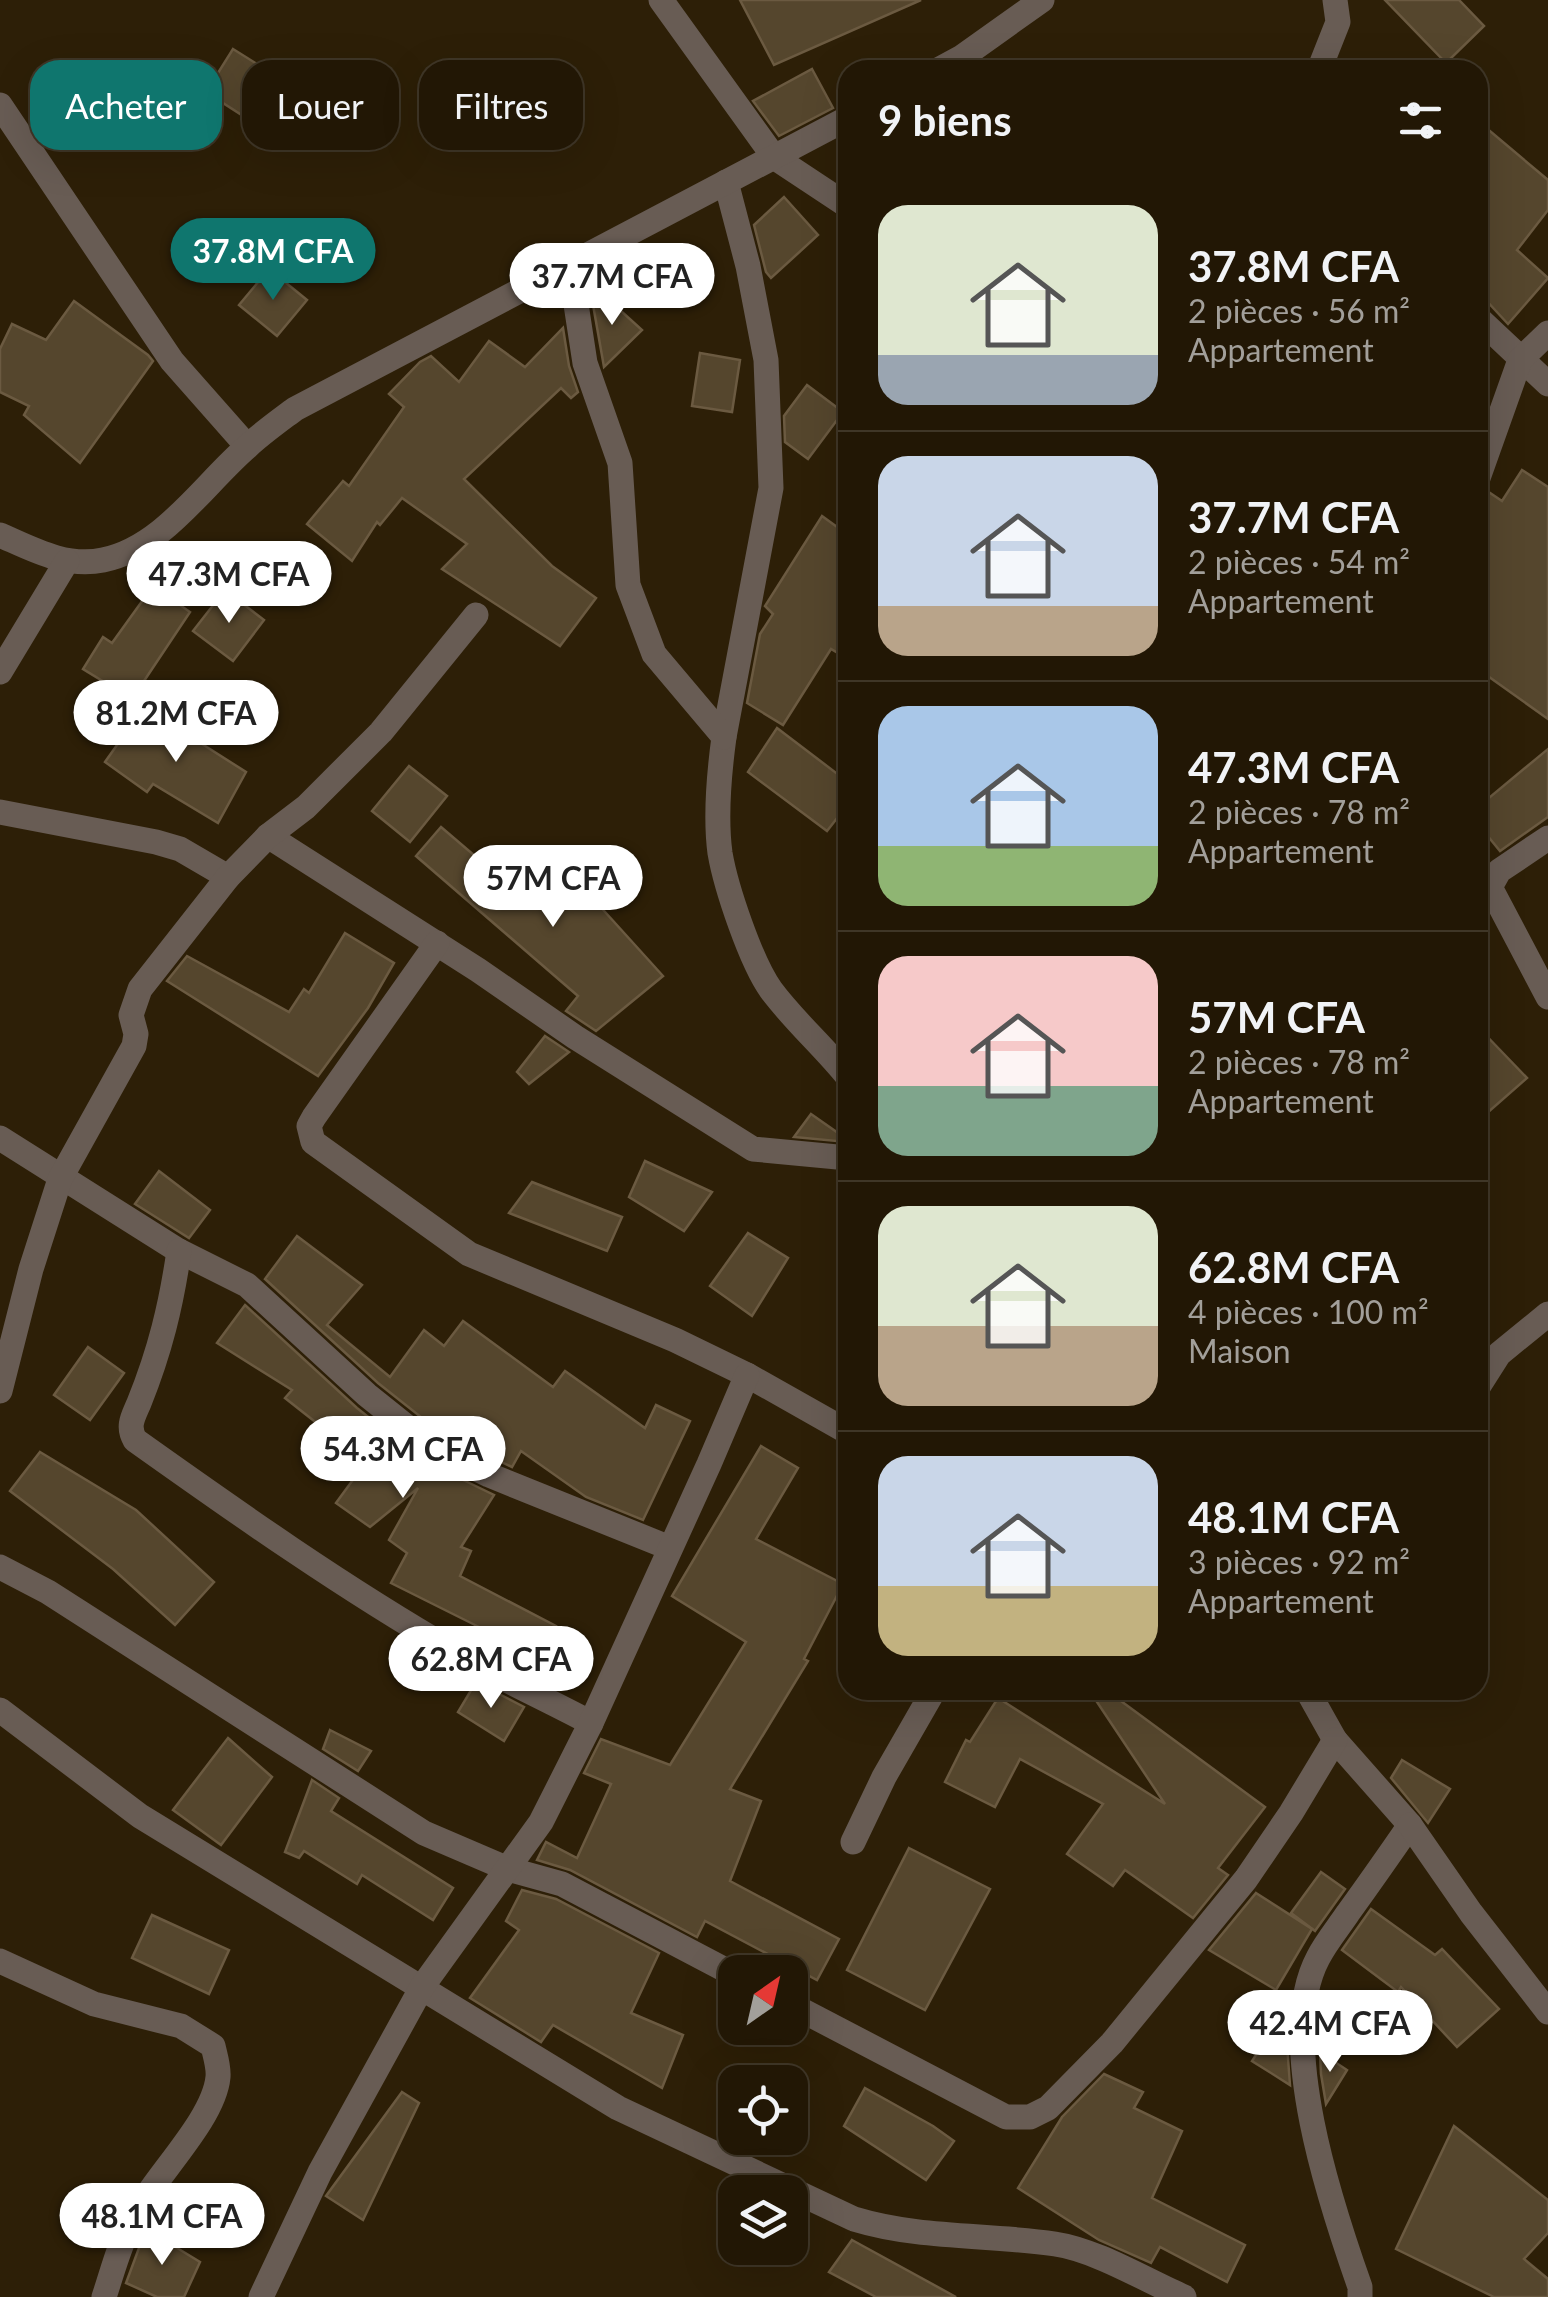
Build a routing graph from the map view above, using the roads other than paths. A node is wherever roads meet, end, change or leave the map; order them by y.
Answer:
1 (660, 0) edge
2 (1042, 0) edge
3 (1335, 0) edge
4 (956, 60) edge
5 (1323, 60) edge
6 (838, 123) edge
7 (5, 125) edge
8 (774, 157) junction
9 (726, 182) junction
10 (838, 199) edge
11 (570, 265) junction
12 (1488, 328) edge
13 (1548, 333) edge
14 (1520, 360) junction
15 (1548, 384) edge
16 (247, 446) junction
17 (1488, 450) edge
18 (0, 534) edge
19 (67, 561) junction
20 (476, 614) dead end
21 (0, 672) edge
22 (724, 738) junction
23 (0, 812) edge
24 (268, 836) junction
25 (1548, 838) edge
26 (228, 877) junction
27 (437, 943) junction
28 (1548, 997) edge
29 (838, 1066) edge
30 (0, 1138) edge
31 (838, 1157) edge
32 (60, 1179) junction
33 (178, 1251) junction
34 (1548, 1314) edge
35 (1488, 1371) edge
36 (747, 1374) junction
37 (0, 1391) edge
38 (838, 1426) edge
39 (670, 1548) junction
40 (0, 1567) edge
41 (928, 1700) edge
42 (1312, 1700) edge
43 (0, 1710) edge
44 (591, 1723) junction
45 (1334, 1740) junction
46 (1410, 1825) junction
47 (853, 1842) dead end
48 (508, 1869) junction
49 (0, 1961) edge
50 (718, 1966) edge
51 (422, 1986) junction
52 (1548, 2012) edge
53 (808, 2013) edge
54 (104, 2297) edge
55 (261, 2297) edge
56 (1184, 2297) edge
57 (1360, 2297) edge

1 - 8 street
2 - 4 street
3 - 5 street
6 - 8 street
7 - 16 street
8 - 9 street
8 - 10 street
9 - 11 street
9 - 22 street
11 - 16 street
11 - 22 street
12 - 14 street
13 - 14 street
14 - 15 street
14 - 17 street
16 - 19 street
18 - 19 street
19 - 21 street
20 - 24 street
22 - 29 street
23 - 26 street
24 - 26 street
24 - 27 street
25 - 28 street
26 - 32 street
27 - 31 street
27 - 36 street
30 - 32 street
32 - 33 street
32 - 37 street
33 - 39 street
33 - 44 street
34 - 35 street
36 - 38 street
36 - 39 street
39 - 44 street
40 - 48 street
41 - 47 street
42 - 45 street
43 - 51 street
44 - 48 street
45 - 46 street
45 - 53 street
46 - 52 street
46 - 57 street
48 - 50 street
48 - 51 street
49 - 54 street
51 - 55 street
51 - 56 street

